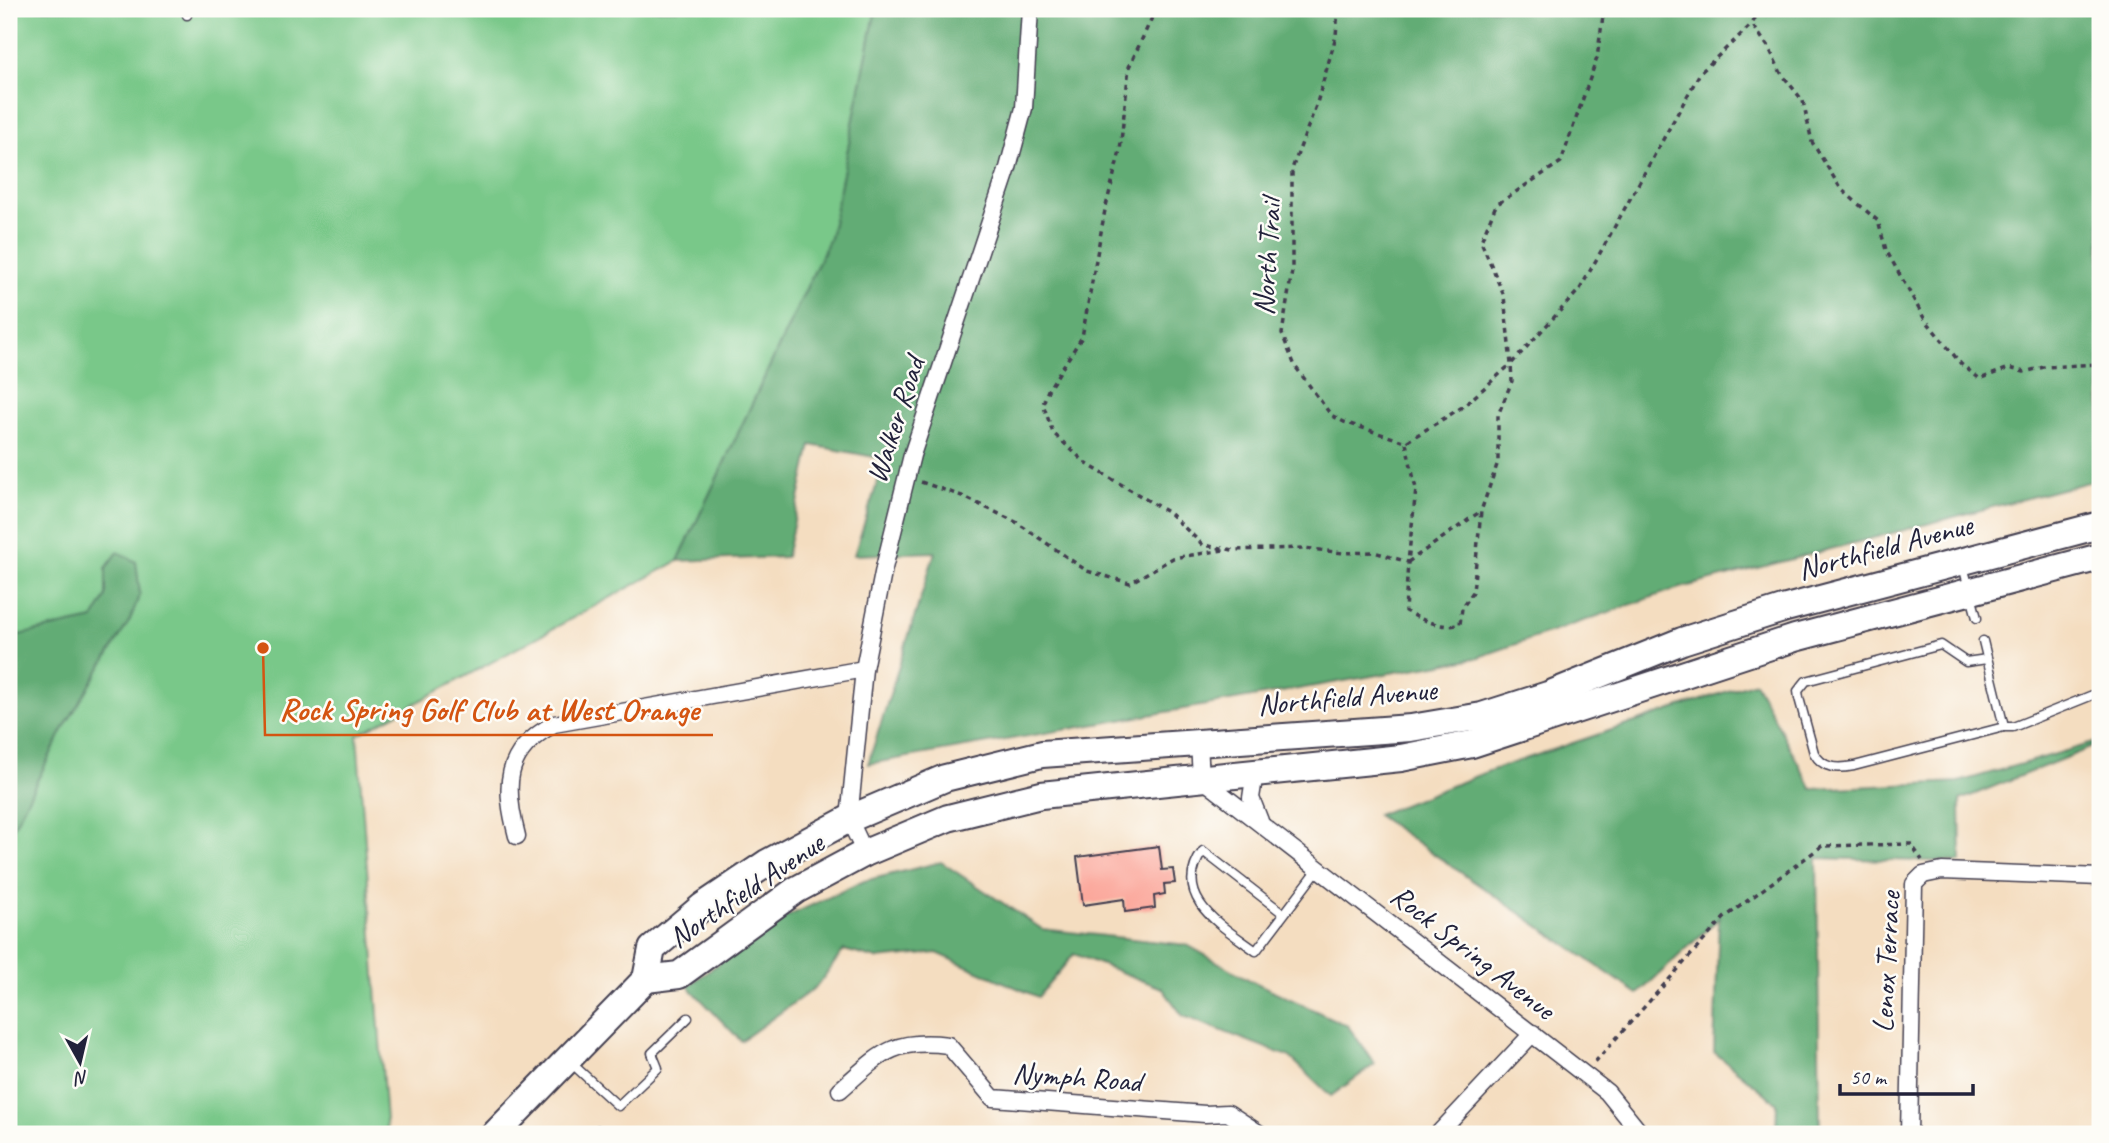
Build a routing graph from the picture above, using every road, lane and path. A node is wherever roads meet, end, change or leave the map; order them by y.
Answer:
1 (1030, 9) edge
2 (1156, 9) edge
3 (1338, 9) edge
4 (1604, 9) edge
5 (1760, 9) edge
6 (1752, 24) junction
7 (1511, 364) junction
8 (2100, 364) edge
9 (1406, 442) junction
10 (915, 480) dead end
11 (1481, 511) junction
12 (2100, 525) edge
13 (1233, 550) junction
14 (2100, 557) edge
15 (1961, 559) junction
16 (1408, 562) junction
17 (1970, 590) junction
18 (1977, 618) dead end
19 (1983, 641) dead end
20 (1987, 659) junction
21 (864, 669) junction
22 (2100, 692) edge
23 (2004, 727) junction
24 (1199, 743) junction
25 (1255, 772) junction
26 (1201, 778) junction
27 (849, 820) junction
28 (1261, 823) junction
29 (517, 836) dead end
30 (865, 853) junction
31 (1319, 868) junction
32 (1926, 875) junction
33 (2100, 877) edge
34 (1284, 914) junction
35 (646, 979) junction
36 (688, 1018) dead end
37 (1533, 1033) junction
38 (567, 1059) junction
39 (1585, 1074) junction
40 (840, 1090) dead end
41 (495, 1134) edge
42 (1260, 1134) edge
43 (1438, 1134) edge
44 (1641, 1134) edge
45 (1909, 1134) edge

1 - 21 street, Walker Road
2 - 13 path
3 - 9 path, North Trail
4 - 7 path
5 - 6 path
6 - 7 path
6 - 8 path
7 - 9 path
7 - 11 path
9 - 16 path
10 - 13 path
11 - 16 path
11 - 16 path
12 - 15 main road, Northfield Avenue
13 - 16 path
14 - 17 main road, Northfield Avenue
15 - 17 lane
15 - 24 main road, Northfield Avenue
17 - 18 lane
17 - 25 main road, Northfield Avenue
19 - 20 lane
20 - 23 lane
20 - 23 lane
21 - 27 street, Walker Road
21 - 29 street
22 - 23 lane
24 - 26 street
24 - 27 main road, Northfield Avenue
25 - 26 main road, Northfield Avenue
25 - 28 street
26 - 28 street, Rock Spring Avenue
26 - 30 main road, Northfield Avenue
27 - 30 street
27 - 35 main road, Northfield Avenue
28 - 31 street, Rock Spring Avenue
30 - 35 main road, Northfield Avenue
31 - 34 lane
31 - 37 street, Rock Spring Avenue
32 - 33 street
32 - 39 path
32 - 45 street, Lenox Terrace
34 - 34 lane
35 - 38 main road, Northfield Avenue
36 - 38 lane
37 - 39 street, Rock Spring Avenue
37 - 43 street
38 - 41 main road, Northfield Avenue
39 - 44 street, Rock Spring Avenue
40 - 42 street, Nymph Road

